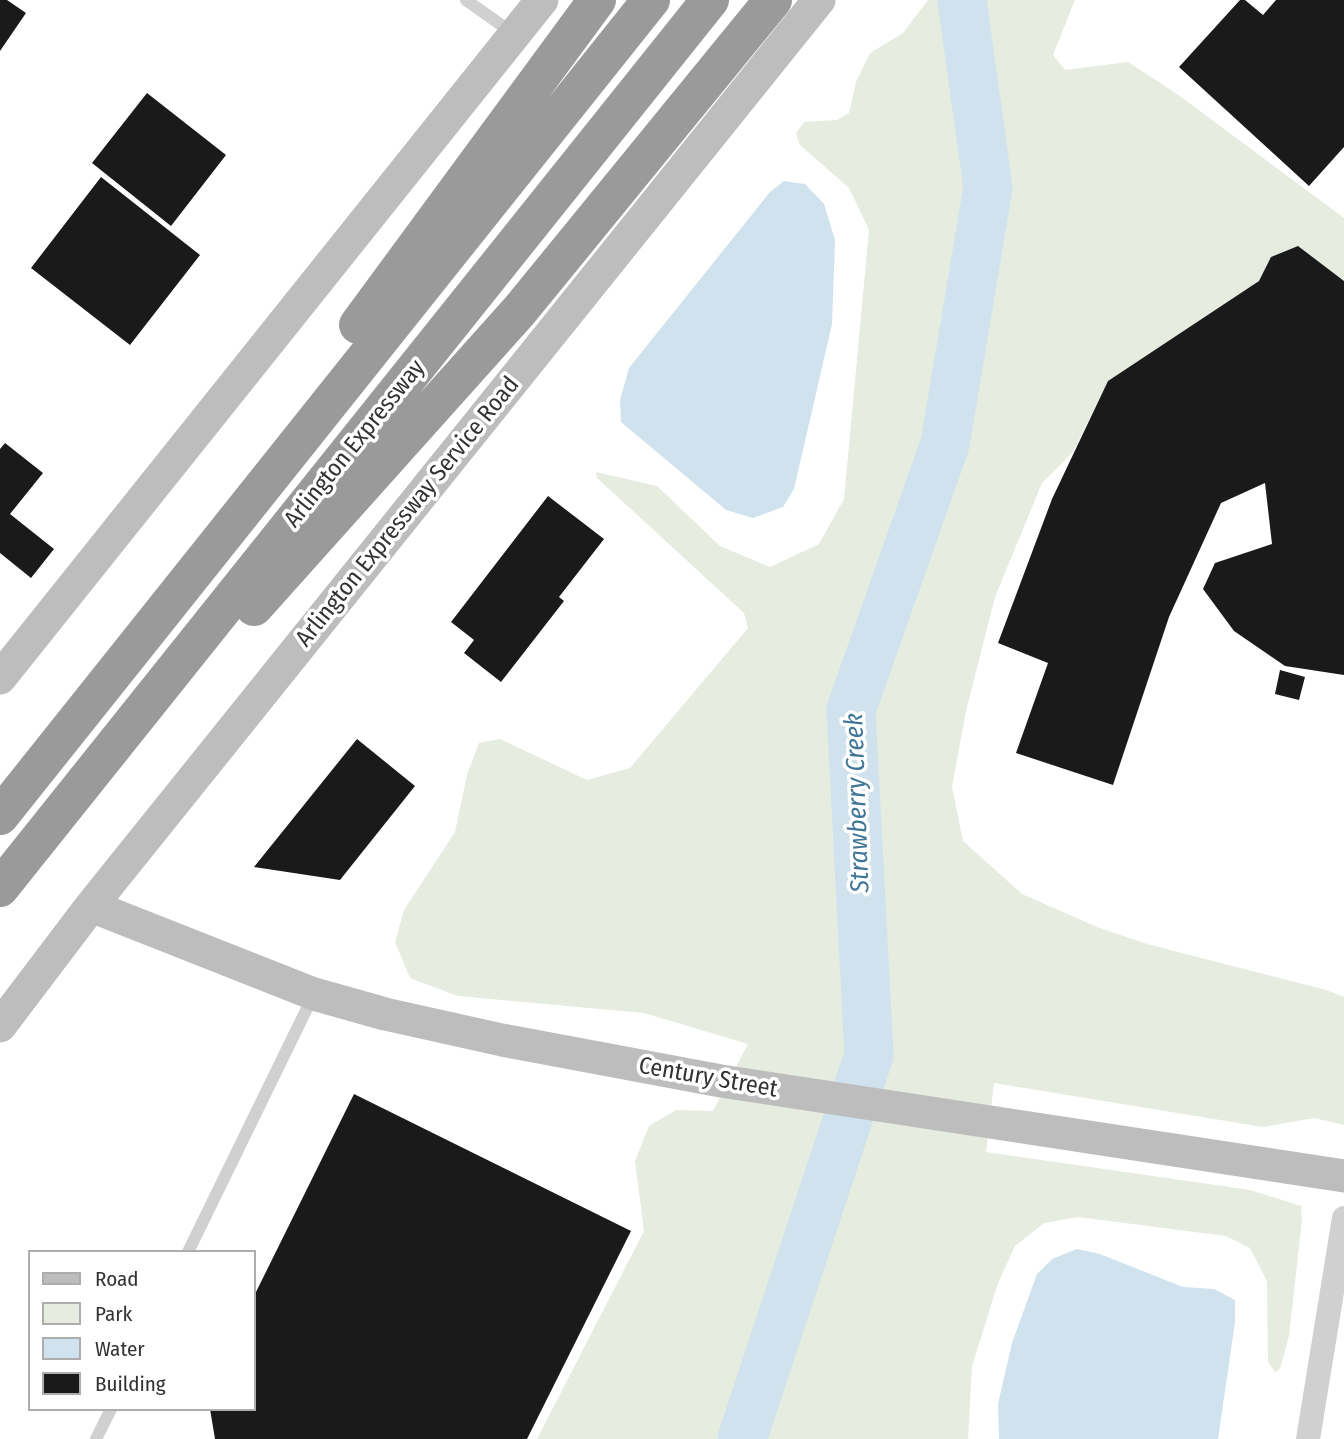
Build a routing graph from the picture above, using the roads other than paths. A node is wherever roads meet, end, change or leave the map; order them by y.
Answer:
1 (466, 0) edge
2 (542, 0) edge
3 (597, 0) edge
4 (651, 0) edge
5 (710, 0) edge
6 (773, 0) edge
7 (819, 0) edge
8 (514, 35) junction
9 (0, 678) edge
10 (0, 816) edge
11 (33, 849) junction
12 (0, 888) edge
13 (91, 906) junction
14 (314, 994) junction
15 (0, 1026) edge
16 (1344, 1176) edge
17 (1344, 1218) edge
18 (189, 1250) edge
19 (110, 1411) edge
20 (96, 1439) edge
21 (1308, 1439) edge

1 - 8 lane
2 - 8 street
3 - 10 highway
4 - 10 highway, Arlington Expressway
5 - 11 highway, Arlington Expressway
6 - 11 highway
7 - 13 street, Arlington Expressway Service Road
8 - 9 street
11 - 12 highway, Arlington Expressway
13 - 14 street, Century Street
13 - 15 street, Arlington Expressway Service Road
14 - 16 street, Century Street
14 - 18 lane
17 - 21 street
19 - 20 lane

